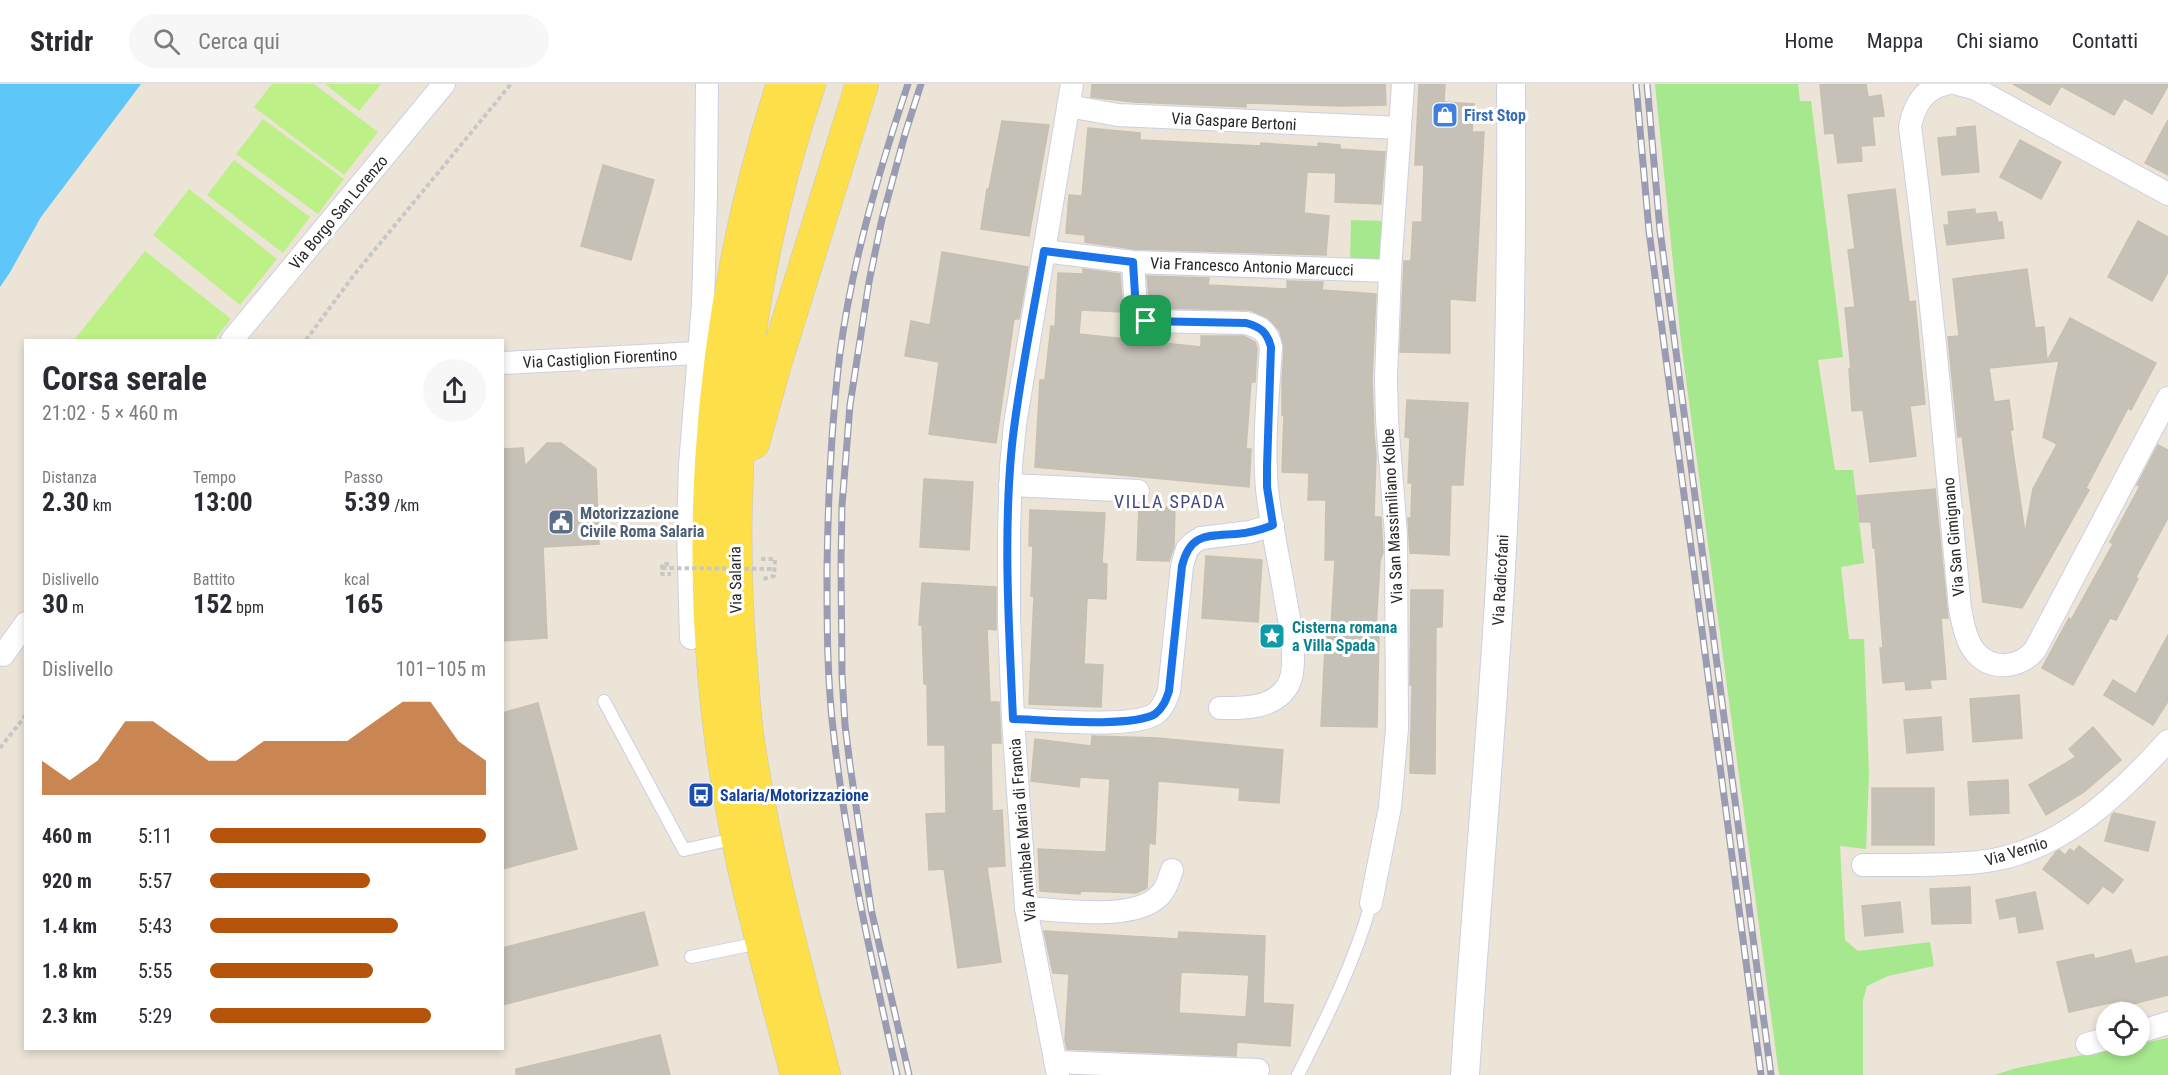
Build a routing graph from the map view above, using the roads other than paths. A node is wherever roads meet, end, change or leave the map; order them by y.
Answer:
1 (444, 84) edge
2 (707, 84) edge
3 (783, 84) edge
4 (809, 84) edge
5 (862, 84) edge
6 (1403, 84) edge
7 (1511, 84) edge
8 (1946, 84) edge
9 (1958, 84) edge
10 (1070, 95) edge
11 (1400, 128) junction
12 (2168, 194) edge
13 (1044, 251) junction
14 (1133, 262) junction
15 (1390, 271) junction
16 (233, 339) edge
17 (698, 354) junction
18 (504, 363) edge
19 (2168, 398) edge
20 (1010, 485) junction
21 (1138, 491) dead end
22 (734, 524) junction
23 (1273, 525) junction
24 (24, 625) edge
25 (691, 639) joint
26 (24, 644) edge
27 (2, 657) edge
28 (604, 701) dead end
29 (1220, 708) dead end
30 (1013, 719) junction
31 (2168, 741) edge
32 (738, 838) junction
33 (1863, 865) dead end
34 (1172, 870) dead end
35 (1371, 903) joint
36 (1026, 908) junction
37 (764, 942) junction
38 (691, 957) dead end
39 (2168, 1023) edge
40 (2150, 1029) edge
41 (1057, 1069) edge
42 (1258, 1070) dead end
43 (797, 1075) edge
44 (824, 1075) edge
45 (1298, 1075) edge
46 (1465, 1075) edge

1 - 16 street, Via Borgo San Lorenzo
2 - 17 street
3 - 32 main road, Via Salaria
4 - 22 main road, Via Salaria
5 - 22 main road
6 - 11 street, Via San Massimiliano Kolbe
7 - 46 street, Via Radicofani
8 - 19 street, Via San Gimignano
9 - 12 street
10 - 11 street, Via Gaspare Bertoni
10 - 13 street, Via Annibale Maria di Francia
11 - 15 street, Via San Massimiliano Kolbe
13 - 14 street, Via Francesco Antonio Marcucci
13 - 20 street, Via Annibale Maria di Francia
14 - 15 street, Via Francesco Antonio Marcucci
14 - 23 street
15 - 35 street, Via San Massimiliano Kolbe
17 - 18 street, Via Castiglion Fiorentino
17 - 25 street
20 - 21 street
20 - 30 street, Via Annibale Maria di Francia
22 - 44 main road, Via Salaria
23 - 29 street
23 - 30 street
24 - 27 street
25 - 32 main road
26 - 27 street
28 - 32 lane
30 - 36 street, Via Annibale Maria di Francia
31 - 33 street, Via Vernio
32 - 37 main road, Via Salaria
34 - 36 street
35 - 45 lane, Via San Massimiliano Kolbe
36 - 41 street, Via Annibale Maria di Francia
37 - 38 lane
37 - 43 main road, Via Salaria
39 - 40 street
41 - 42 street

